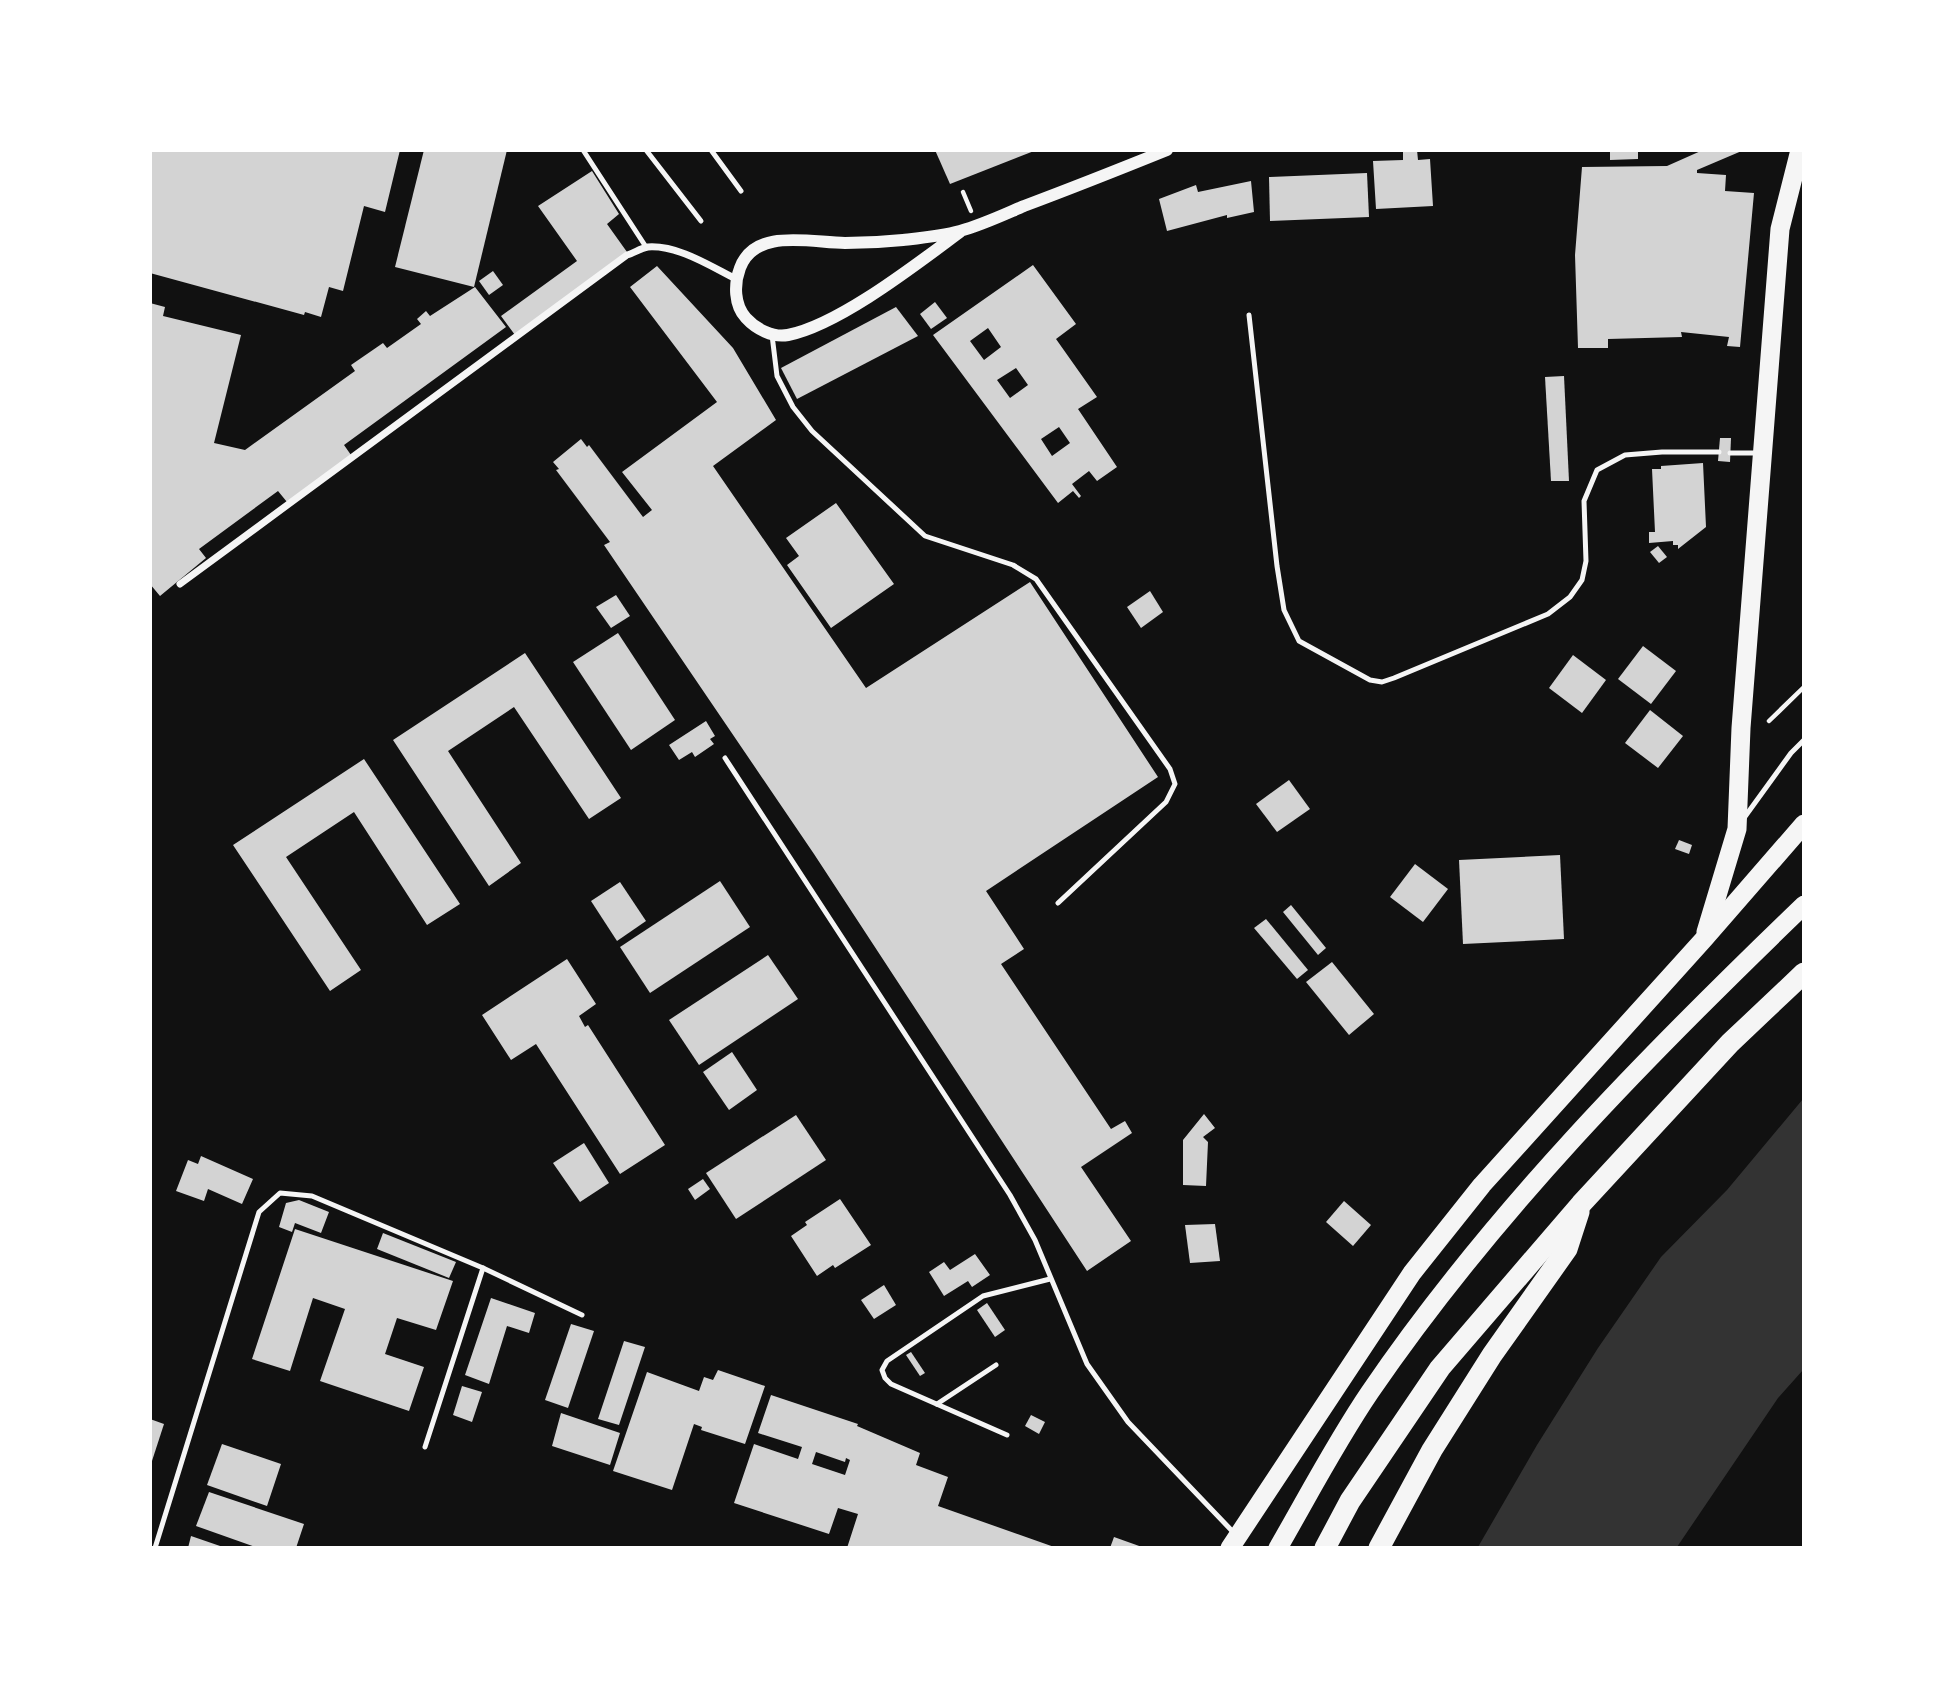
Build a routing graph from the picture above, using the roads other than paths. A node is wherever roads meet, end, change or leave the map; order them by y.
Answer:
1 (583, 150) edge
2 (711, 150) edge
3 (1167, 150) edge
4 (1800, 150) edge
5 (650, 152) edge
6 (741, 191) dead end
7 (701, 220) dead end
8 (960, 232) junction
9 (646, 247) junction
10 (736, 279) junction
11 (1249, 315) dead end
12 (772, 334) junction
13 (1719, 452) dead end
14 (1730, 453) dead end
15 (1763, 453) junction
16 (180, 584) dead end
17 (1804, 740) edge
18 (724, 758) dead end
19 (1802, 827) edge
20 (1737, 829) junction
21 (1058, 903) dead end
22 (1804, 905) edge
23 (1704, 939) junction
24 (1804, 973) edge
25 (1581, 1203) junction
26 (483, 1268) junction
27 (1050, 1279) junction
28 (582, 1315) dead end
29 (996, 1365) dead end
30 (937, 1404) junction
31 (1007, 1435) dead end
32 (425, 1447) dead end
33 (1234, 1542) edge
34 (155, 1548) edge
35 (1278, 1548) edge
36 (1325, 1548) edge
37 (1379, 1548) edge

1 - 9 lane
2 - 6 lane
3 - 8 street
4 - 15 highway
5 - 7 lane
8 - 10 street
8 - 12 street
9 - 10 street
9 - 16 street
10 - 12 street
11 - 13 lane
12 - 21 lane
14 - 15 lane
15 - 20 highway
17 - 20 lane
18 - 27 lane
19 - 23 highway
20 - 23 highway
22 - 35 highway
23 - 33 highway
24 - 25 highway
25 - 36 highway
25 - 37 highway
26 - 28 lane
26 - 32 lane
26 - 34 lane
27 - 30 lane
27 - 33 lane
29 - 30 lane
30 - 31 lane

